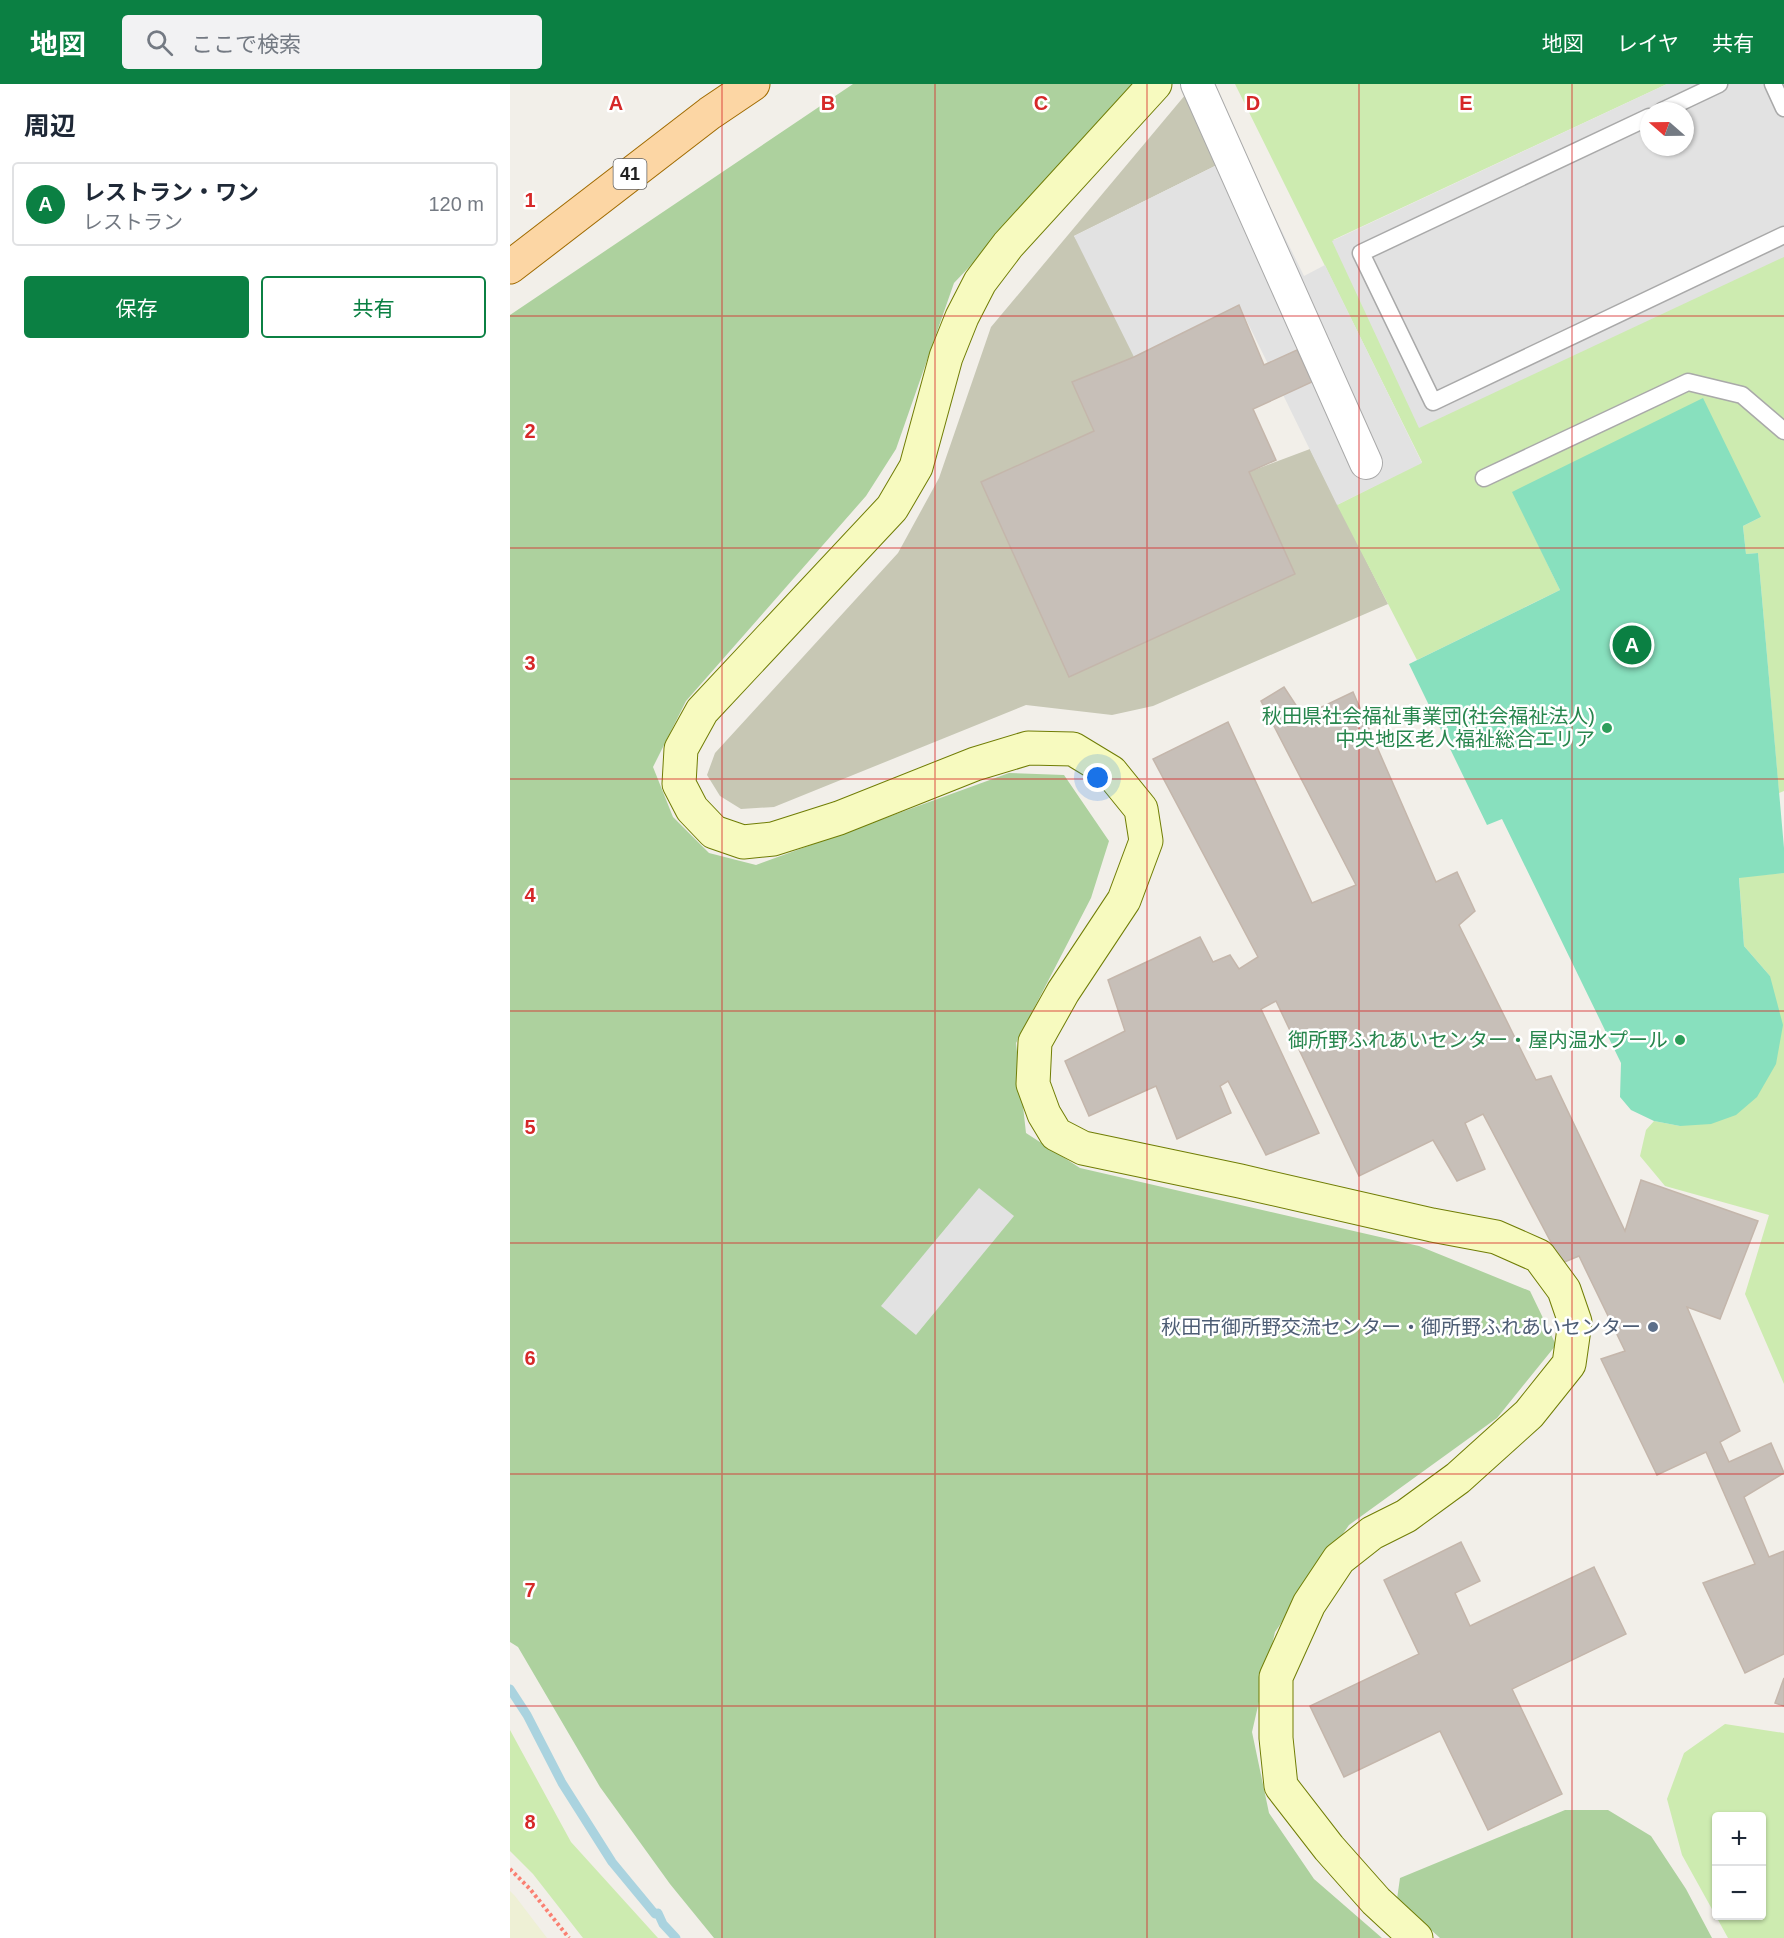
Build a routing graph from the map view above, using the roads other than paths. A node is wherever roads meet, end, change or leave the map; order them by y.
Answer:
1 (753, 84) edge
2 (1155, 84) edge
3 (1197, 84) edge
4 (1719, 84) edge
5 (1773, 84) edge
6 (1681, 102) edge
7 (1784, 108) edge
8 (1640, 121) edge
9 (1784, 235) edge
10 (510, 267) edge
11 (1784, 431) edge
12 (1366, 463) dead end
13 (1485, 478) dead end
14 (1416, 1938) edge

1 - 10 main road, 41
2 - 14 street
3 - 12 street
4 - 6 lane
5 - 7 lane
8 - 9 lane
11 - 13 lane

